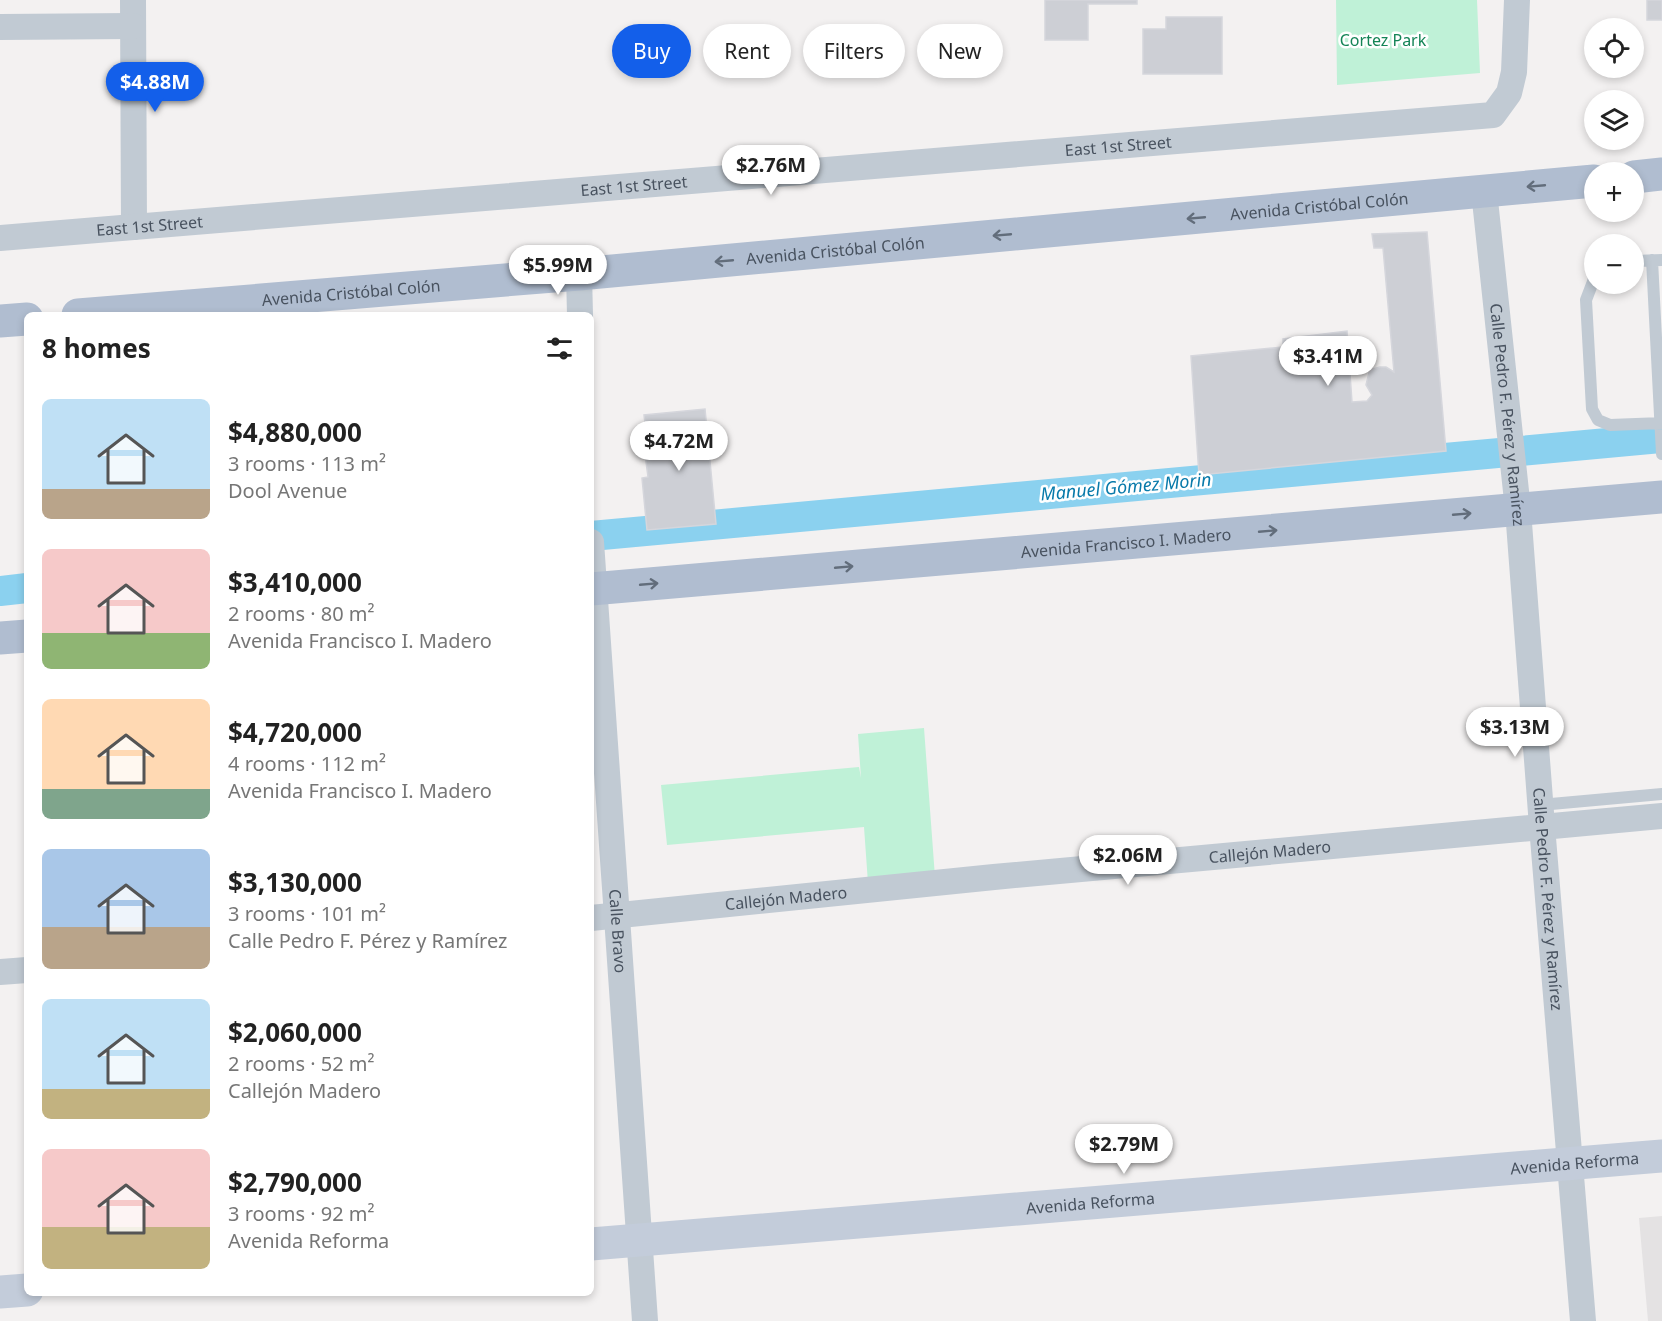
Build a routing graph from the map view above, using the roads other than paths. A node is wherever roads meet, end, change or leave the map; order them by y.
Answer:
1 (133, 0) edge
2 (1517, 0) edge
3 (133, 26) junction
4 (0, 27) edge
5 (1662, 174) edge
6 (1644, 176) edge
7 (1584, 182) edge
8 (1485, 191) junction
9 (134, 227) junction
10 (0, 238) edge
11 (1657, 260) edge
12 (579, 274) junction
13 (1589, 294) edge
14 (115, 312) edge
15 (580, 312) edge
16 (24, 319) edge
17 (0, 321) edge
18 (1661, 423) edge
19 (1662, 454) edge
20 (1662, 497) edge
21 (1518, 510) junction
22 (594, 589) edge
23 (594, 614) edge
24 (24, 636) edge
25 (0, 638) edge
26 (1662, 794) edge
27 (1541, 816) junction
28 (1662, 816) edge
29 (618, 915) junction
30 (594, 918) edge
31 (24, 970) edge
32 (0, 972) edge
33 (1662, 1156) edge
34 (1570, 1164) junction
35 (639, 1240) junction
36 (594, 1244) edge
37 (24, 1290) edge
38 (0, 1292) edge
39 (645, 1321) edge
40 (1583, 1321) edge

1 - 3 street
2 - 9 street, East 1st Street
3 - 4 street
3 - 9 street
5 - 6 main road
7 -> 8 main road, Avenida Cristóbal Colón
8 -> 12 main road, Avenida Cristóbal Colón
8 - 21 street, Calle Pedro F. Pérez y Ramírez
9 - 10 street, East 1st Street
11 - 18 lane
12 - 14 main road, Avenida Cristóbal Colón
12 - 15 street
13 - 18 lane
16 - 17 main road
18 - 19 lane
20 - 21 main road, Avenida Francisco I. Madero
22 -> 21 main road, Avenida Francisco I. Madero
21 - 27 street, Calle Pedro F. Pérez y Ramírez
23 - 29 street, Calle Bravo
24 - 25 main road
26 - 27 lane
27 - 28 street, Callejón Madero
27 - 29 street, Callejón Madero
27 - 34 street, Calle Pedro F. Pérez y Ramírez
29 - 30 street, Callejón Madero
29 - 35 street, Calle Bravo
31 - 32 street
33 - 34 main road, Avenida Reforma
34 - 35 main road, Avenida Reforma
34 - 40 street, Calle Pedro F. Pérez y Ramírez
35 - 36 main road, Avenida Reforma
35 - 39 street, Calle Bravo
37 - 38 main road

